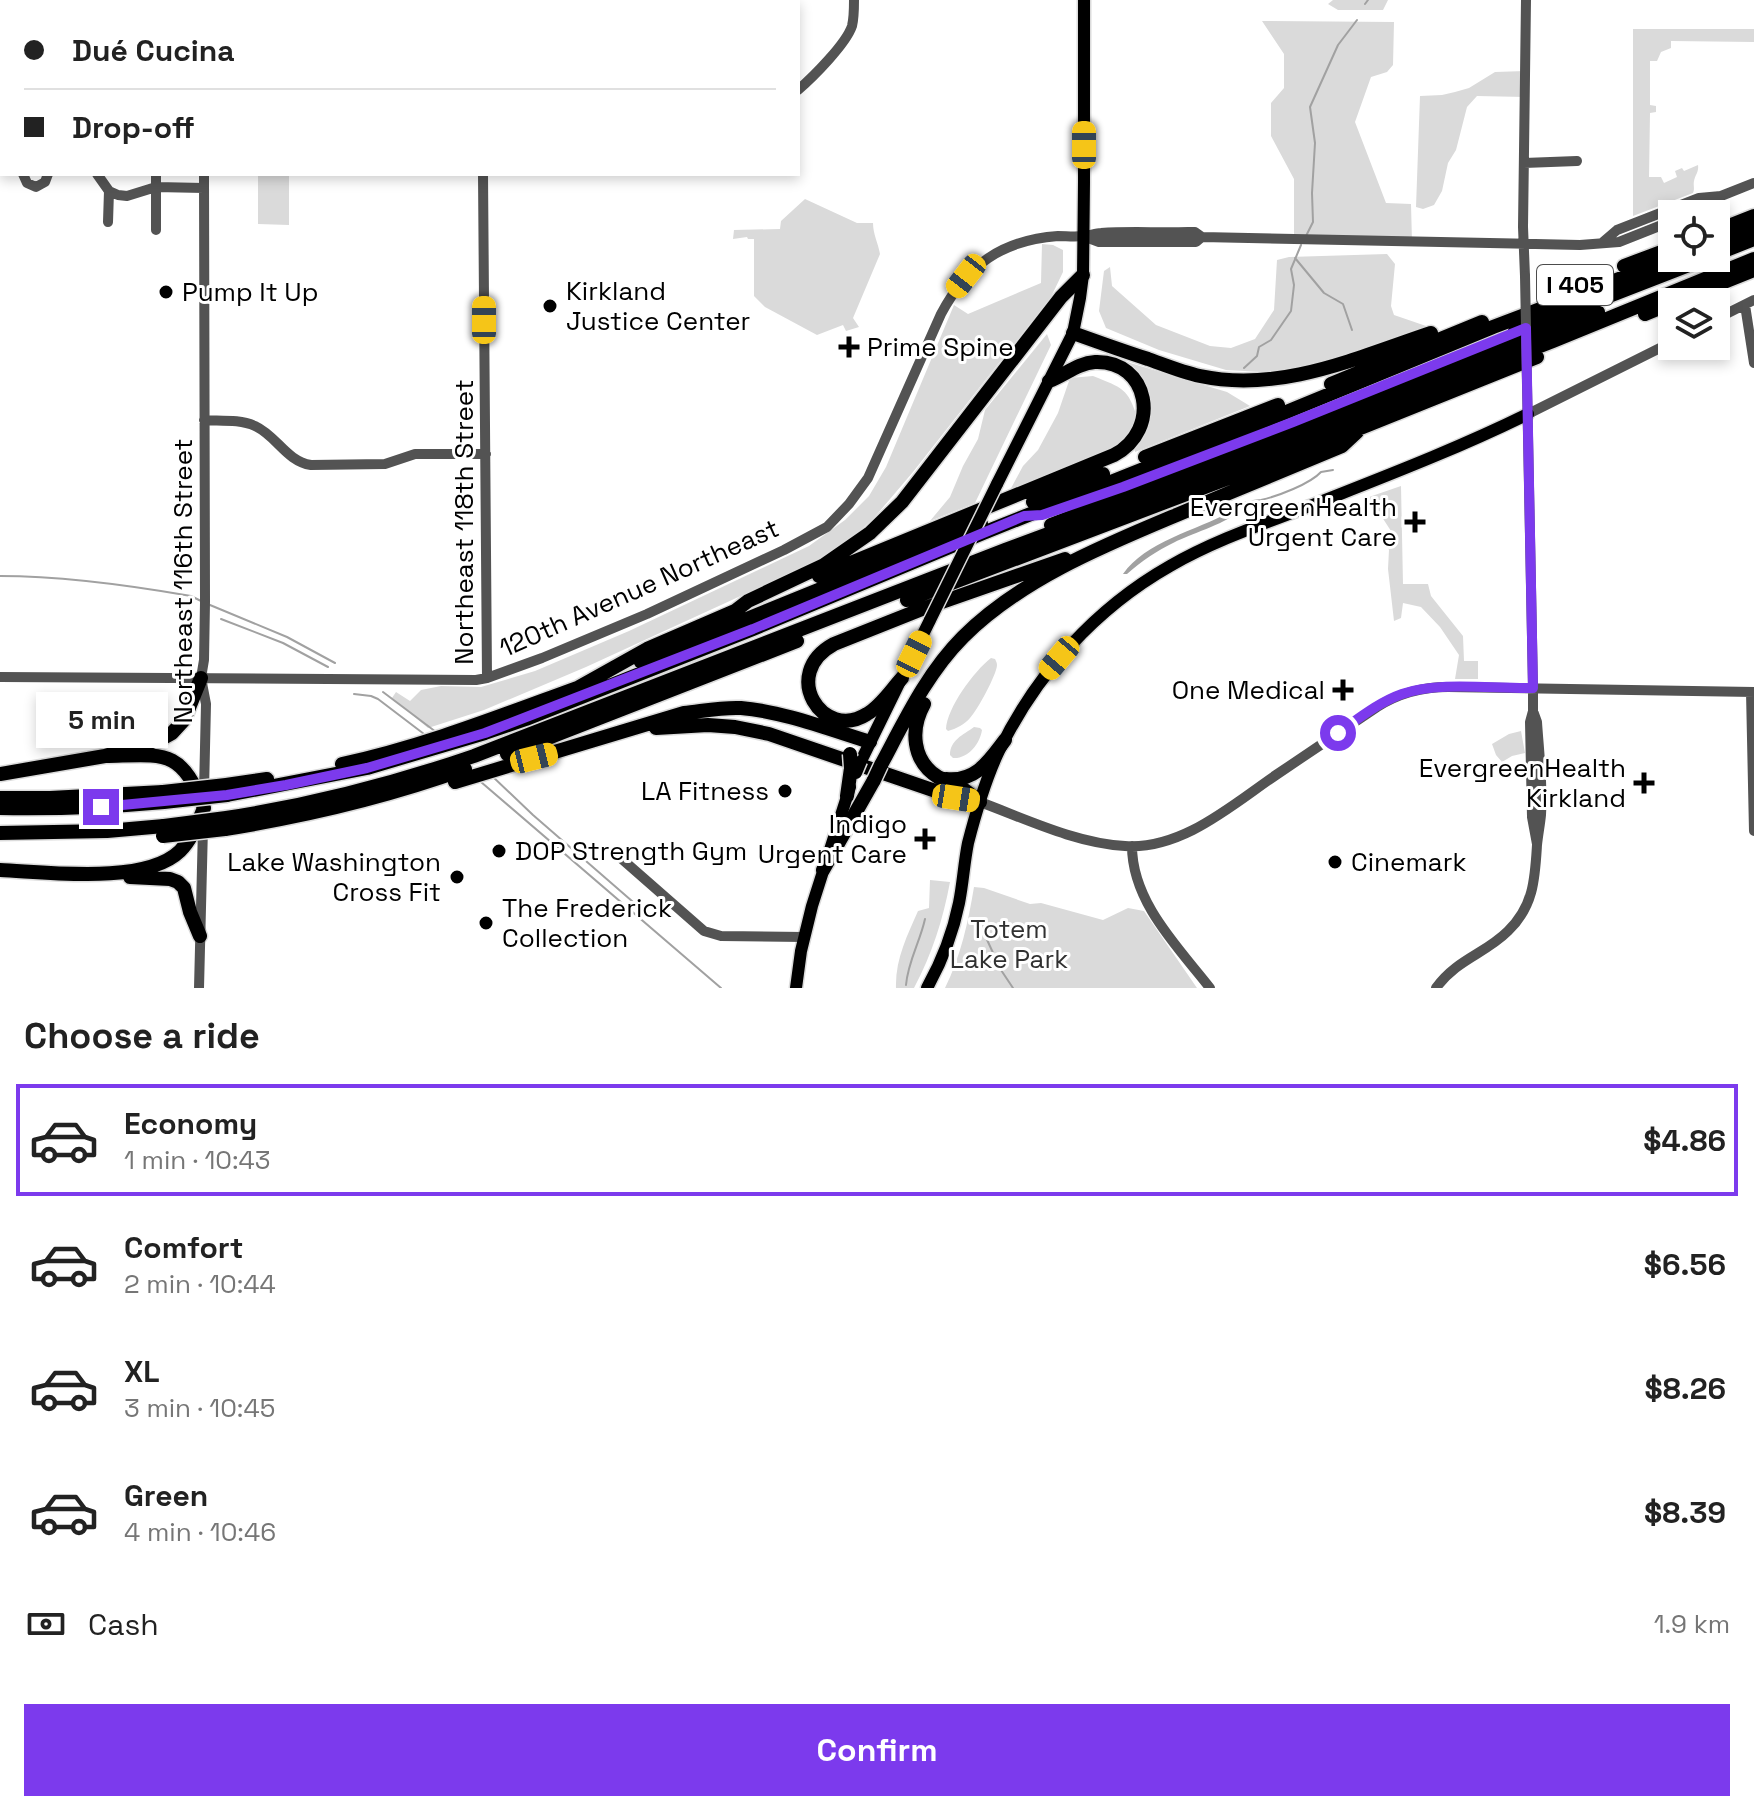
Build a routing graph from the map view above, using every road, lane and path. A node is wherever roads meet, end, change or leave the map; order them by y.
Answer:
1 (854, 0) edge
2 (1084, 0) edge
3 (1526, 0) edge
4 (800, 88) edge
5 (1577, 161) dead end
6 (1524, 163) junction
7 (24, 176) edge
8 (47, 176) edge
9 (98, 176) edge
10 (156, 176) edge
11 (204, 176) edge
12 (483, 176) edge
13 (1754, 183) edge
14 (156, 187) junction
15 (204, 188) junction
16 (109, 191) junction
17 (1721, 196) junction
18 (1716, 200) edge
19 (1754, 216) edge
20 (108, 222) dead end
21 (1730, 225) edge
22 (1658, 227) edge
23 (1754, 227) edge
24 (156, 230) dead end
25 (1083, 236) junction
26 (1730, 236) edge
27 (1754, 239) edge
28 (1603, 242) junction
29 (1523, 244) junction
30 (1730, 248) edge
31 (1754, 252) edge
32 (1658, 253) edge
33 (1754, 259) edge
34 (1658, 264) edge
35 (1754, 270) edge
36 (1681, 272) edge
37 (1083, 275) junction
38 (1664, 281) junction
39 (1708, 288) edge
40 (1749, 302) edge
41 (1658, 308) edge
42 (1730, 312) edge
43 (1478, 324) junction
44 (1073, 333) junction
45 (1526, 333) junction
46 (1658, 349) edge
47 (1448, 363) junction
48 (1754, 363) edge
49 (1049, 381) junction
50 (1528, 414) junction
51 (204, 420) junction
52 (1363, 427) junction
53 (486, 454) junction
54 (1024, 516) junction
55 (1107, 545) junction
56 (1005, 550) junction
57 (1034, 584) junction
58 (735, 611) junction
59 (0, 677) edge
60 (201, 678) junction
61 (487, 678) junction
62 (902, 678) junction
63 (579, 687) junction
64 (1533, 688) junction
65 (1752, 692) edge
66 (823, 728) junction
67 (480, 729) junction
68 (626, 730) junction
69 (1005, 740) junction
70 (870, 742) junction
71 (105, 756) junction
72 (503, 756) junction
73 (854, 764) junction
74 (0, 774) edge
75 (442, 777) junction
76 (939, 777) junction
77 (847, 796) joint
78 (164, 797) junction
79 (0, 798) edge
80 (980, 802) junction
81 (0, 808) edge
82 (204, 808) junction
83 (226, 824) junction
84 (164, 831) junction
85 (1754, 831) edge
86 (0, 833) edge
87 (0, 842) edge
88 (1132, 846) junction
89 (615, 853) dead end
90 (0, 870) edge
91 (823, 870) junction
92 (110, 873) junction
93 (200, 936) junction
94 (804, 937) junction
95 (199, 988) edge
96 (796, 988) edge
97 (927, 988) edge
98 (1210, 988) edge
99 (1436, 988) edge

1 - 4 street
2 - 25 main road
3 - 6 street
5 - 6 street
6 - 29 street
7 - 8 street
9 - 16 street
10 - 14 street
11 - 15 street, Northeast 116th Street
12 - 53 street, Northeast 118th Street
13 - 17 street
14 - 15 street
14 - 16 street
14 - 24 street
15 - 51 street, Northeast 116th Street
16 - 20 street
17 - 18 street
17 - 28 street
19 - 21 highway
22 - 28 street, 120th Avenue Northeast
23 - 26 highway
25 - 29 street, 120th Avenue Northeast
25 - 37 main road
25 - 61 street, 120th Avenue Northeast
27 - 30 highway
28 - 29 street, 120th Avenue Northeast
29 - 45 street, bridge
31 - 38 highway
32 - 43 highway, I 405
33 - 56 highway, I 405
34 - 54 highway, I 405
35 - 39 highway, I 405
36 - 38 highway
37 - 44 main road
37 - 58 highway
38 - 45 highway
40 - 42 street
40 - 48 street
41 - 52 highway, I 405
43 - 44 highway
43 - 63 highway, I 405
44 - 49 main road
45 - 47 highway
45 - 50 street, bridge
46 - 50 street
47 - 54 highway
47 - 56 highway
49 - 58 highway
49 - 62 main road, bridge
50 - 64 street
50 - 69 main road
51 - 53 street
51 - 60 street, Northeast 116th Street
52 - 55 highway
52 - 72 highway, I 405
53 - 61 street, Northeast 118th Street
54 - 67 highway, I 405
55 - 57 highway
55 - 62 highway
56 - 72 highway, I 405
57 - 76 highway
57 - 91 highway, bridge
58 - 63 highway
59 - 60 street, 120th Avenue Northeast
60 - 61 street, 120th Avenue Northeast
60 - 71 highway
60 - 82 street, Northeast 116th Street
62 - 70 main road
63 - 67 highway, I 405
64 - 65 street
64 - 88 street
64 - 99 street
65 - 85 street
66 - 68 highway
66 - 70 highway
66 - 73 highway
67 - 78 highway, I 405, bridge
68 - 72 highway
68 - 80 highway
69 - 76 highway
69 - 80 main road
70 - 73 main road
71 - 74 highway
71 - 82 highway
72 - 75 highway
72 - 75 highway, I 405
73 - 77 highway
75 - 83 highway, I 405
75 - 83 highway, I 405
76 - 80 highway
77 - 91 main road
78 - 79 highway, I 405
78 - 81 highway, I 405
80 - 88 street
80 - 97 main road
82 - 92 highway
82 - 93 street, Northeast 116th Street
83 - 84 highway, I 405, bridge
84 - 86 highway, I 405
84 - 87 highway, I 405
88 - 98 street
89 - 94 street
90 - 92 highway
91 - 94 main road
92 - 93 highway
93 - 95 street, Northeast 116th Street
94 - 96 main road

